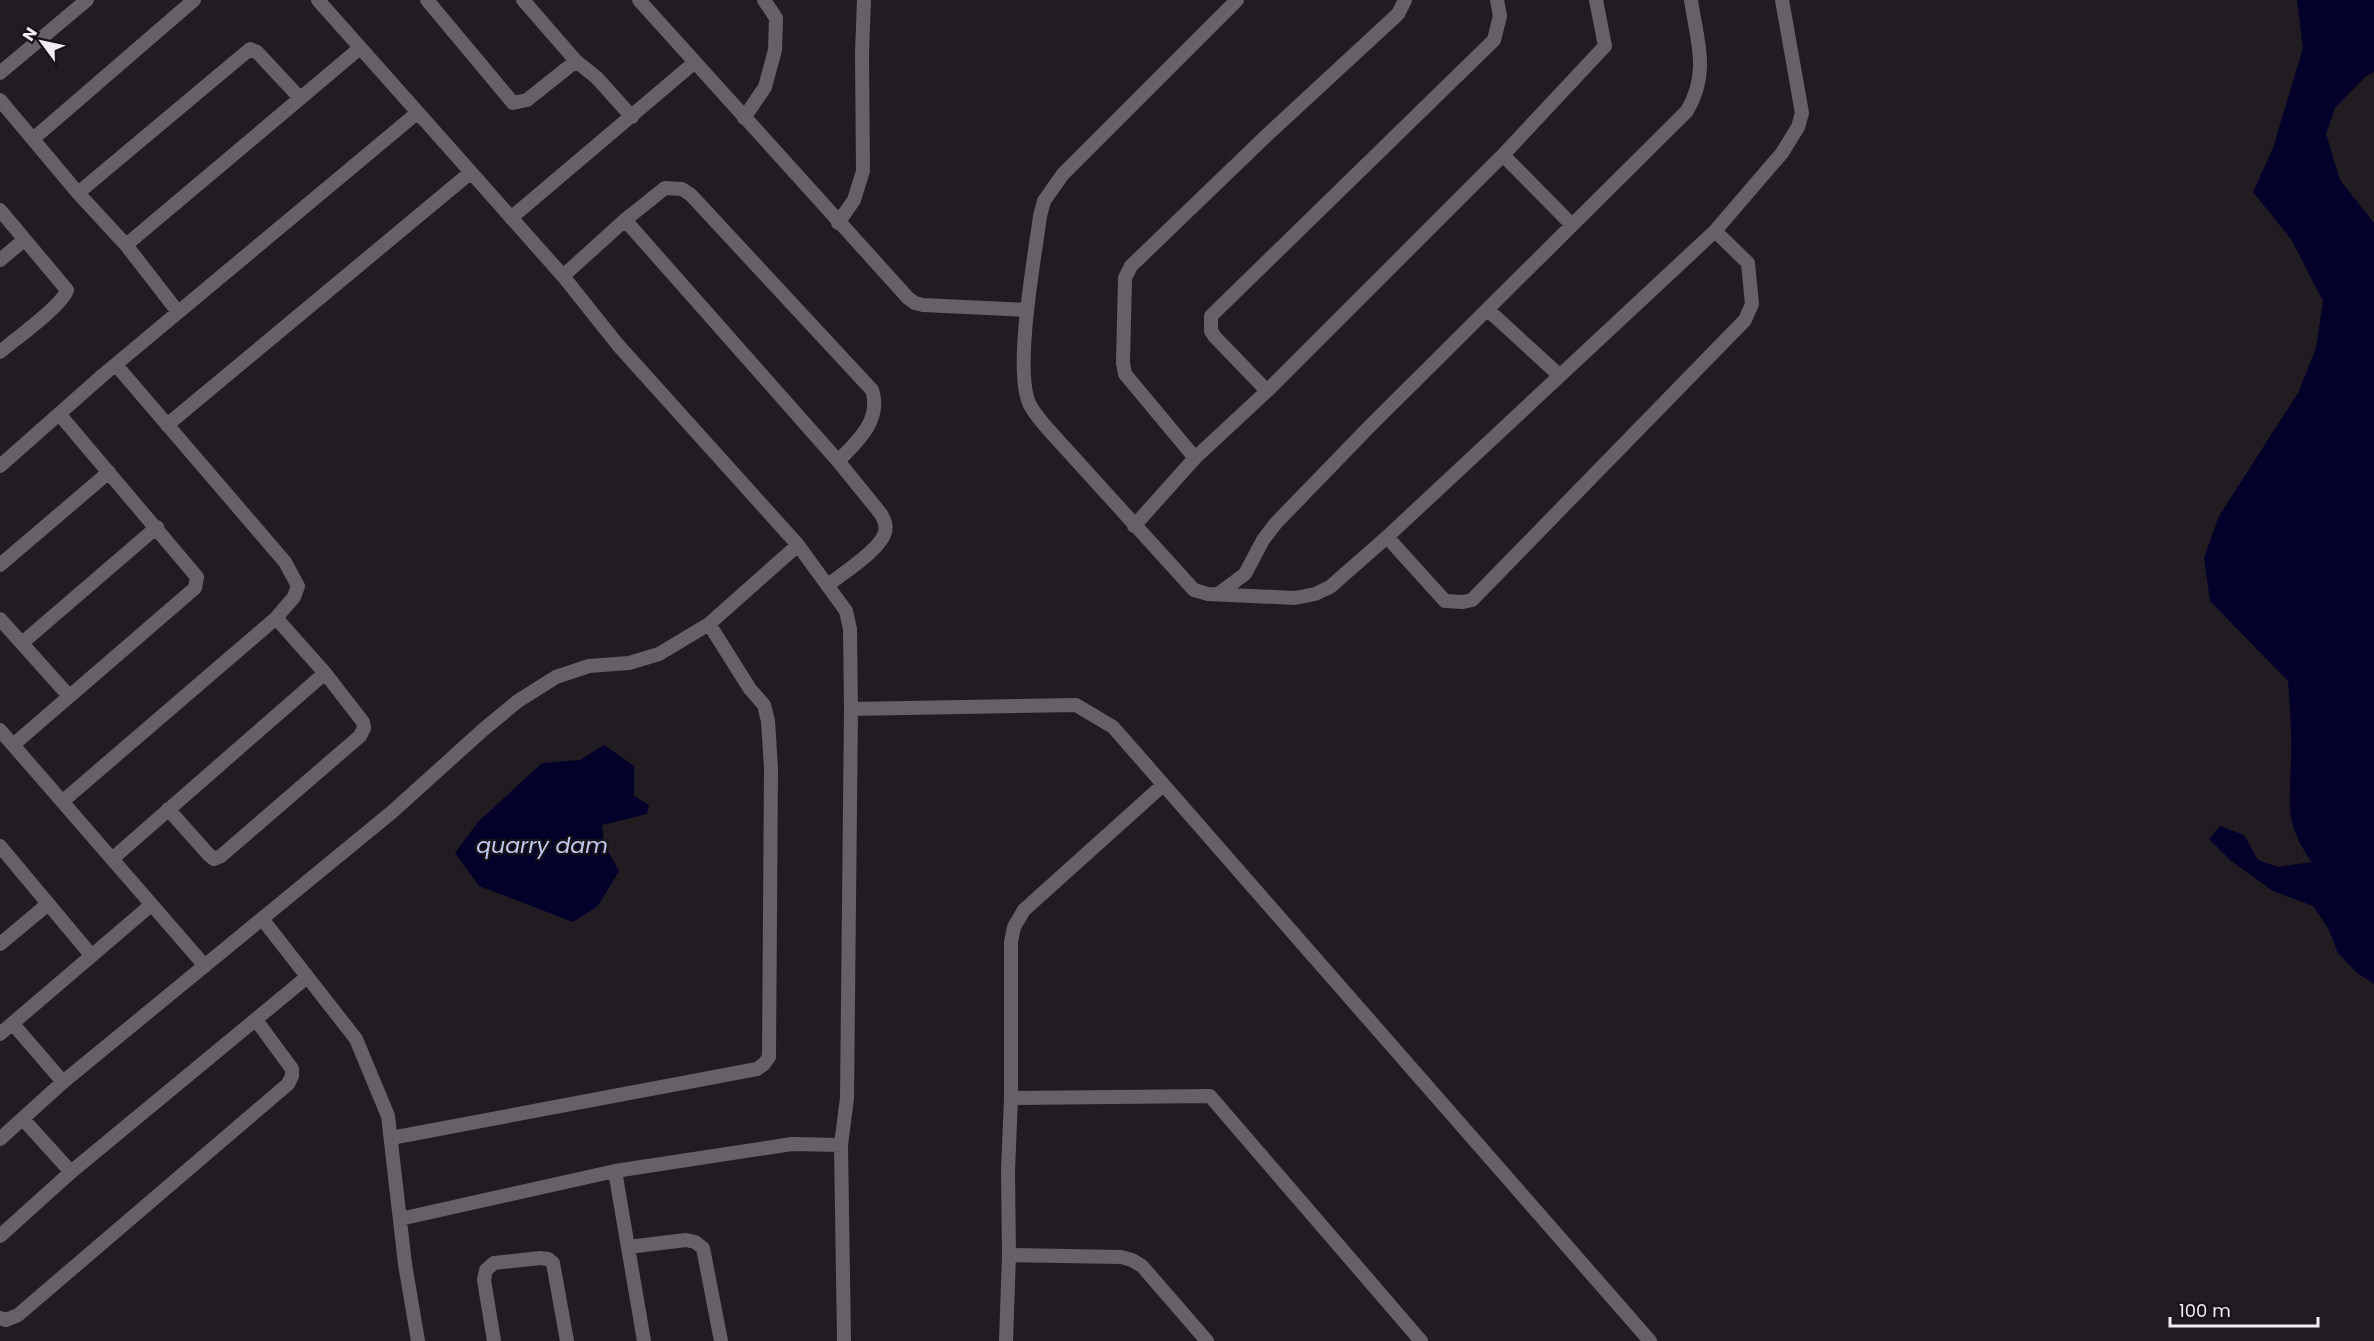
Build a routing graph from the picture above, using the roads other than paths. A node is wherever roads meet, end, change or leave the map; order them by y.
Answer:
1 (87, 0) edge
2 (194, 0) edge
3 (318, 0) edge
4 (427, 0) edge
5 (523, 0) edge
6 (639, 0) edge
7 (764, 0) edge
8 (864, 0) edge
9 (1237, 0) edge
10 (1405, 0) edge
11 (1497, 0) edge
12 (1596, 0) edge
13 (1691, 0) edge
14 (1782, 0) edge
15 (360, 48) junction
16 (576, 61) junction
17 (694, 62) junction
18 (0, 73) edge
19 (300, 98) junction
20 (0, 100) edge
21 (417, 113) junction
22 (632, 117) junction
23 (744, 118) junction
24 (33, 139) junction
25 (1503, 155) junction
26 (470, 173) junction
27 (78, 193) junction
28 (0, 210) edge
29 (511, 218) junction
30 (625, 220) junction
31 (838, 223) junction
32 (1571, 224) junction
33 (1715, 231) junction
34 (24, 240) junction
35 (126, 245) junction
36 (0, 260) edge
37 (562, 276) junction
38 (1027, 310) junction
39 (1488, 310) junction
40 (178, 312) junction
41 (0, 352) edge
42 (116, 364) junction
43 (1559, 375) junction
44 (1267, 391) junction
45 (60, 415) junction
46 (167, 425) junction
47 (1195, 458) junction
48 (838, 461) junction
49 (0, 466) edge
50 (109, 472) junction
51 (1134, 526) junction
52 (157, 527) junction
53 (1387, 537) junction
54 (798, 544) junction
55 (0, 565) edge
56 (828, 585) junction
57 (1218, 594) junction
58 (276, 618) junction
59 (0, 619) edge
60 (709, 624) junction
61 (21, 643) junction
62 (325, 673) junction
63 (69, 696) junction
64 (851, 709) junction
65 (0, 730) edge
66 (13, 745) junction
67 (1163, 785) junction
68 (63, 801) junction
69 (168, 809) junction
70 (0, 846) edge
71 (112, 858) junction
72 (48, 904) junction
73 (151, 905) junction
74 (263, 920) junction
75 (0, 944) edge
76 (91, 955) junction
77 (205, 966) junction
78 (307, 976) junction
79 (256, 1020) junction
80 (12, 1024) junction
81 (0, 1034) edge
82 (63, 1082) junction
83 (1011, 1098) junction
84 (23, 1119) junction
85 (0, 1138) edge
86 (391, 1138) junction
87 (841, 1145) junction
88 (615, 1171) junction
89 (71, 1172) junction
90 (400, 1219) junction
91 (0, 1236) edge
92 (628, 1247) junction
93 (1009, 1255) junction
94 (0, 1318) edge
95 (418, 1341) edge
96 (494, 1341) edge
97 (567, 1341) edge
98 (644, 1341) edge
99 (721, 1341) edge
100 (844, 1341) edge
101 (1006, 1341) edge
102 (1207, 1341) edge
103 (1421, 1341) edge
104 (1650, 1341) edge

1 - 18 street
2 - 24 street
3 - 15 street
4 - 16 street
5 - 16 street
6 - 17 street
7 - 23 street
8 - 31 street
9 - 38 street
10 - 47 street
11 - 44 street
12 - 25 street
13 - 32 street
14 - 33 street
15 - 19 street
15 - 21 street
16 - 22 street
17 - 22 street
17 - 23 street
19 - 27 street
19 - 35 street
20 - 24 street
21 - 26 street
21 - 40 street
22 - 29 street
23 - 31 street
24 - 27 street
25 - 32 street
25 - 44 street
26 - 29 street
26 - 46 street
27 - 35 street
28 - 34 street
29 - 37 street
30 - 37 street
30 - 48 street
30 - 48 street
31 - 38 street
32 - 39 street
33 - 43 street
33 - 53 street
34 - 36 street
34 - 41 street
35 - 40 street
37 - 54 street
38 - 51 street
39 - 43 street
39 - 57 street
40 - 42 street
42 - 45 street
42 - 46 street
43 - 53 street
44 - 47 street
45 - 49 street
45 - 50 street
46 - 58 street
47 - 51 street
48 - 56 street
50 - 52 street
50 - 55 street
51 - 57 street
52 - 61 street
52 - 63 street
53 - 57 street
54 - 56 street
54 - 60 street
56 - 64 street
58 - 62 street
58 - 68 street
59 - 61 street
60 - 74 street
60 - 86 street
61 - 63 street
62 - 69 street
62 - 69 street
63 - 66 street
64 - 67 street
64 - 87 street
65 - 66 street
66 - 68 street
67 - 83 street
67 - 104 street
68 - 71 street
69 - 71 street
70 - 72 street
71 - 73 street
72 - 75 street
72 - 76 street
73 - 76 street
73 - 77 street
74 - 77 street
74 - 78 street
76 - 80 street
77 - 82 street
78 - 79 street
78 - 86 street
79 - 89 street
79 - 94 street
80 - 81 street
80 - 82 street
82 - 84 street
83 - 93 street
83 - 103 street
84 - 85 street
84 - 89 street
86 - 90 street
87 - 88 street
87 - 100 street
88 - 90 street
88 - 92 street
89 - 91 street
90 - 95 street
92 - 98 street
92 - 99 street
93 - 101 street
93 - 102 street
96 - 97 street

